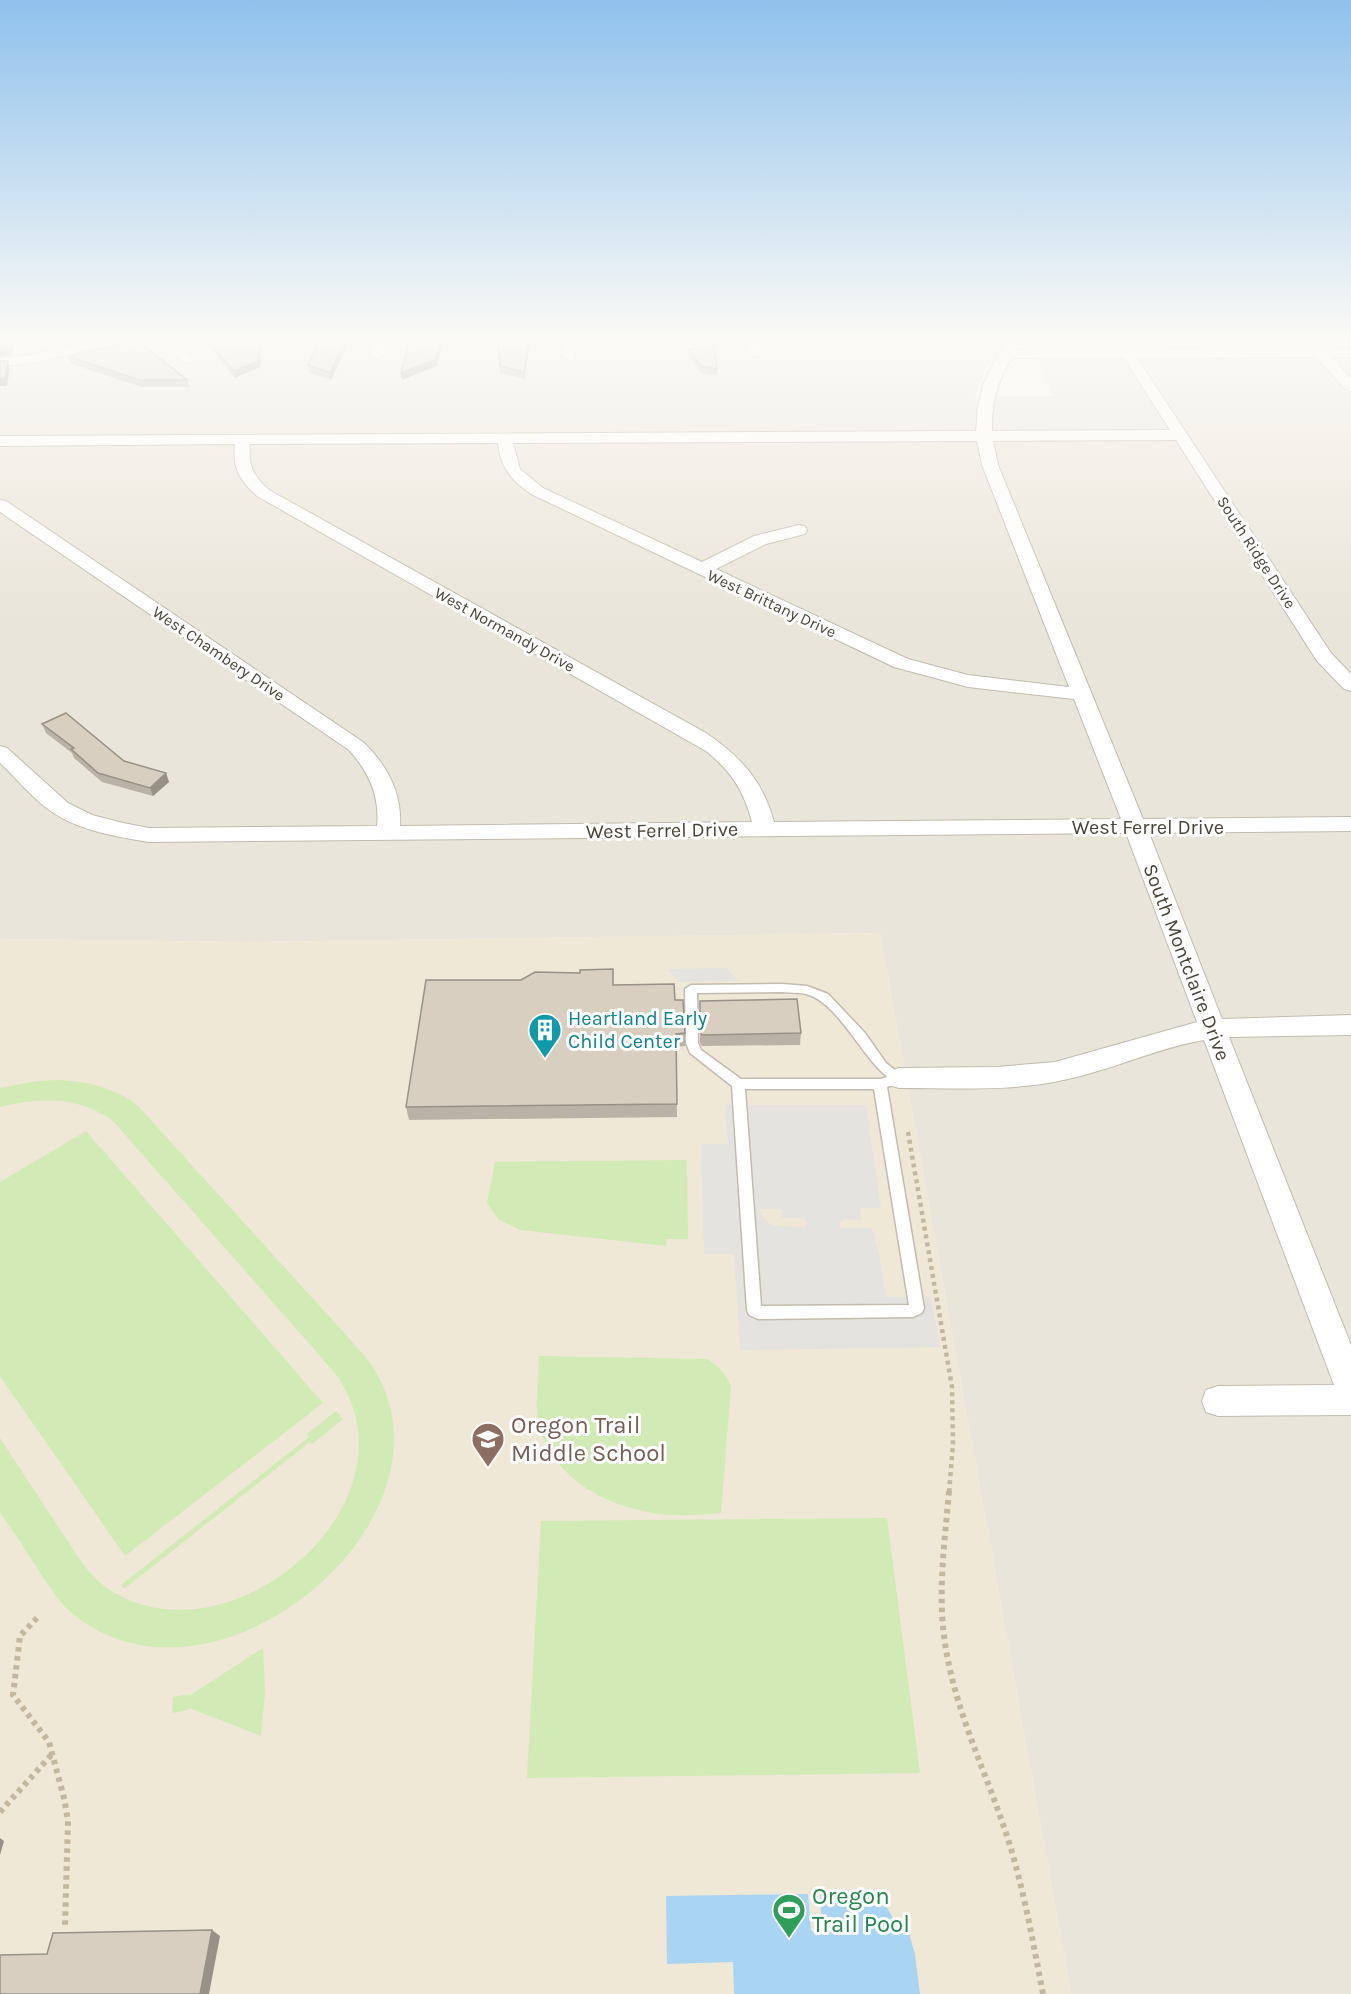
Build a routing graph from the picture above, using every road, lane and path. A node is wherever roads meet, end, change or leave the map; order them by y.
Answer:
1 (984, 430) edge
2 (1178, 430) edge
3 (1181, 435) junction
4 (984, 436) junction
5 (505, 438) junction
6 (243, 440) junction
7 (0, 441) edge
8 (0, 505) edge
9 (799, 530) dead end
10 (702, 569) junction
11 (1351, 685) edge
12 (1082, 693) junction
13 (0, 752) edge
14 (1351, 824) edge
15 (1135, 827) junction
16 (765, 829) junction
17 (388, 833) junction
18 (1351, 1025) edge
19 (1213, 1031) junction
20 (890, 1081) junction
21 (738, 1084) junction
22 (907, 1124) dead end
23 (1351, 1386) edge
24 (1351, 1400) edge
25 (1218, 1401) dead end
26 (37, 1618) dead end
27 (53, 1753) junction
28 (0, 1812) edge
29 (65, 1926) dead end
30 (1043, 1994) edge

1 - 4 street, South Montclaire Drive
2 - 3 street, South Ridge Drive
3 - 4 street
3 - 11 street, South Ridge Drive
4 - 5 street
4 - 12 street, South Montclaire Drive
5 - 6 street
5 - 10 street, West Brittany Drive
6 - 7 street
6 - 16 street, West Normandy Drive
8 - 17 street, West Chambery Drive
9 - 10 street
10 - 12 street, West Brittany Drive
12 - 15 street, South Montclaire Drive
13 - 17 street, West Ferrel Drive
14 - 15 street, West Ferrel Drive
15 - 16 street, West Ferrel Drive
15 - 19 street, South Montclaire Drive
16 - 17 street, West Ferrel Drive
18 - 19 street
19 - 20 street
19 - 23 street, South Montclaire Drive
20 - 21 lane
20 - 21 lane
20 - 21 lane
22 - 30 path
24 - 25 street
26 - 27 path
27 - 28 path
27 - 29 path

